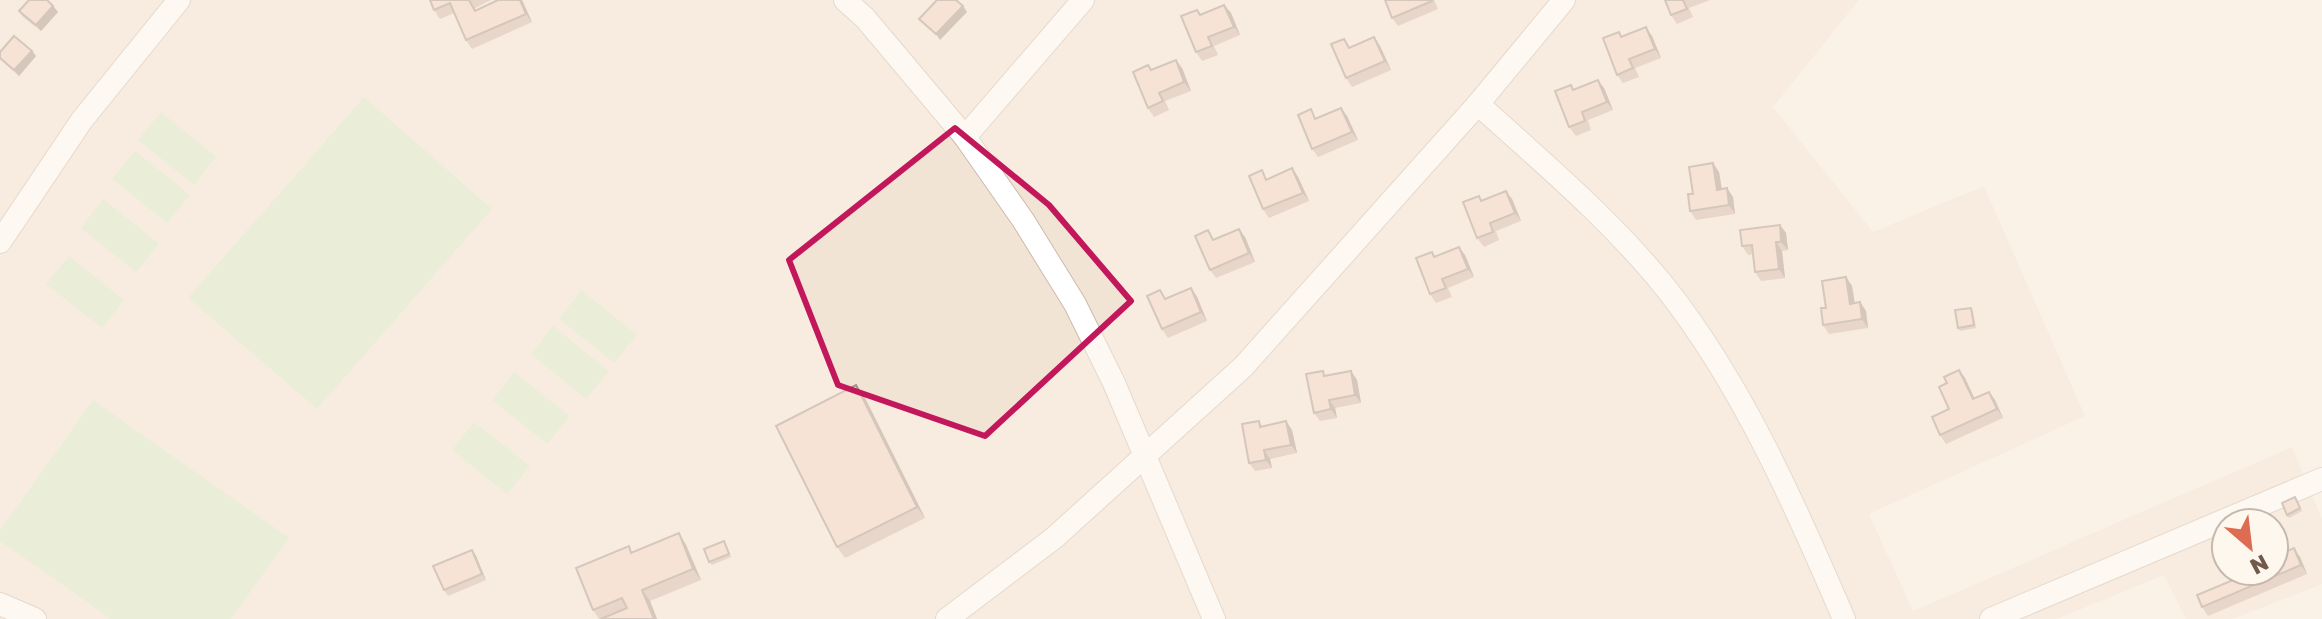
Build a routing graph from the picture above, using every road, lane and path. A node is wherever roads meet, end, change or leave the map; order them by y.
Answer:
1 (179, 0) edge
2 (845, 0) edge
3 (1083, 0) edge
4 (1564, 0) edge
5 (1478, 104) junction
6 (965, 137) junction
7 (0, 242) edge
8 (1145, 456) junction
9 (2322, 479) edge
10 (0, 604) edge
11 (35, 619) edge
12 (947, 619) edge
13 (1214, 619) edge
14 (1844, 619) edge
15 (1991, 619) edge

1 - 7 street
2 - 6 street
3 - 6 street
4 - 5 street
5 - 8 street
5 - 14 street
6 - 8 street
8 - 12 street
8 - 13 street
9 - 15 street
10 - 11 street

